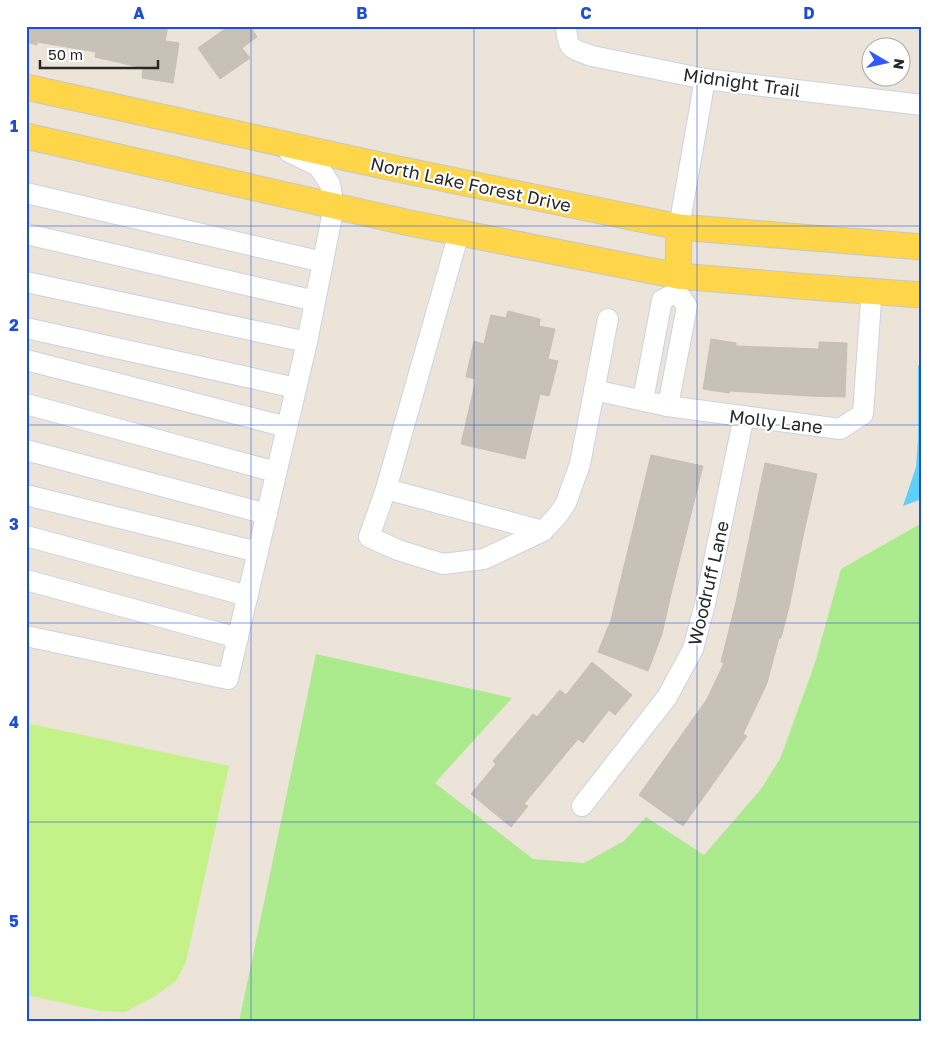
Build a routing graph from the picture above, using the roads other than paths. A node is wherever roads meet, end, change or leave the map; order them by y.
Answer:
1 (566, 34) edge
2 (705, 80) junction
3 (26, 87) edge
4 (922, 104) edge
5 (26, 136) edge
6 (264, 140) junction
7 (26, 193) edge
8 (334, 206) junction
9 (679, 228) junction
10 (458, 233) junction
11 (26, 234) edge
12 (922, 247) edge
13 (323, 262) junction
14 (26, 282) edge
15 (677, 284) junction
16 (873, 291) junction
17 (922, 295) edge
18 (315, 300) junction
19 (608, 319) dead end
20 (26, 328) edge
21 (307, 342) junction
22 (26, 360) edge
23 (296, 388) junction
24 (594, 390) junction
25 (643, 400) junction
26 (26, 404) edge
27 (668, 406) junction
28 (744, 416) junction
29 (287, 426) junction
30 (26, 450) edge
31 (276, 472) junction
32 (386, 489) junction
33 (26, 495) edge
34 (267, 514) junction
35 (543, 531) junction
36 (26, 536) edge
37 (258, 552) junction
38 (26, 580) edge
39 (248, 596) junction
40 (26, 636) edge
41 (238, 638) junction
42 (582, 806) dead end

1 - 2 street, Midnight Trail
2 - 4 street, Midnight Trail
2 - 9 street
3 - 6 main road, North Lake Forest Drive
5 - 8 main road
6 - 8 street
6 - 9 main road, North Lake Forest Drive
7 - 13 street
8 - 10 main road
8 - 13 street
9 - 12 main road, North Lake Forest Drive
9 - 15 main road
10 - 15 main road
10 - 32 street
11 - 18 street
13 - 18 street
14 - 21 street
15 - 16 main road
15 - 25 street
15 - 27 street
16 - 17 main road
16 - 28 street, Molly Lane
18 - 21 street
19 - 24 street
20 - 23 street
21 - 23 street
22 - 29 street
23 - 29 street
24 - 25 street, Molly Lane
24 - 35 street
25 - 27 street, Molly Lane
26 - 31 street
27 - 28 street, Molly Lane
28 - 42 street, Woodruff Lane
29 - 31 street
30 - 34 street
31 - 34 street
32 - 35 street
32 - 35 street
33 - 37 street
34 - 37 street
36 - 39 street
37 - 39 street
38 - 41 street
39 - 41 street
40 - 41 street

